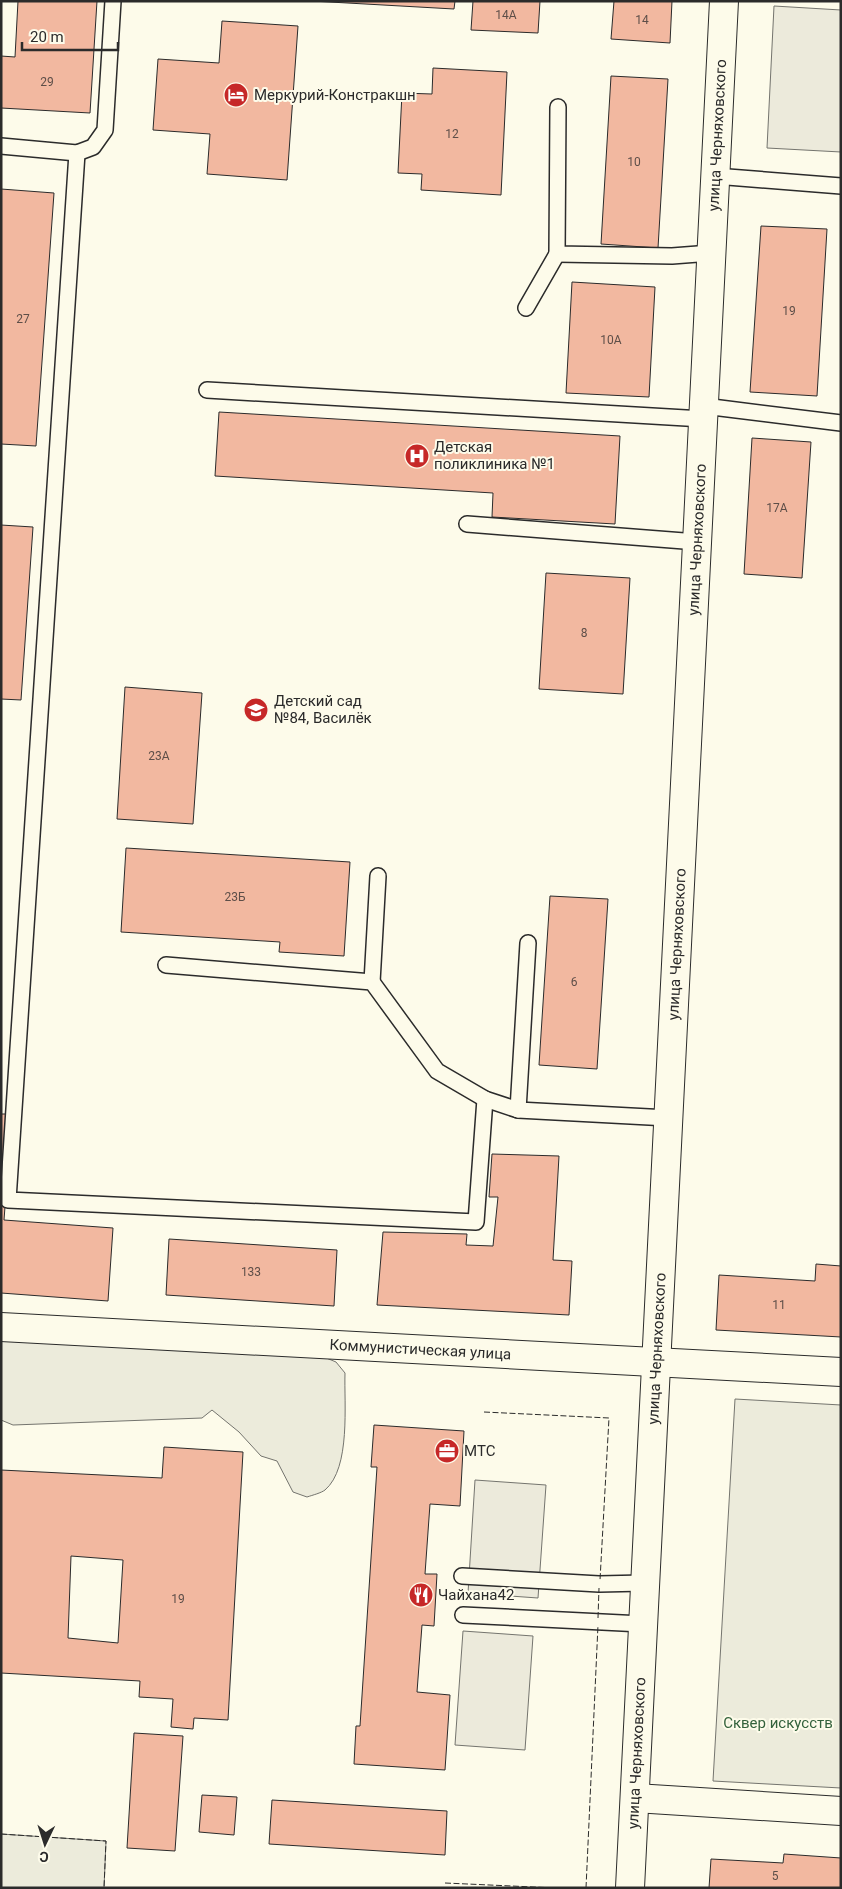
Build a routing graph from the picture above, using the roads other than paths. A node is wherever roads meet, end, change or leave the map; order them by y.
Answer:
1 (114, 1) edge
2 (724, 1) edge
3 (558, 107) dead end
4 (1, 146) edge
5 (77, 153) junction
6 (715, 176) junction
7 (841, 186) edge
8 (711, 253) junction
9 (558, 254) junction
10 (526, 308) dead end
11 (207, 390) dead end
12 (703, 412) junction
13 (841, 423) edge
14 (467, 524) dead end
15 (697, 542) junction
16 (378, 876) dead end
17 (528, 943) dead end
18 (166, 965) dead end
19 (372, 982) junction
20 (9, 1069) edge
21 (485, 1099) junction
22 (518, 1110) junction
23 (668, 1118) junction
24 (1, 1327) edge
25 (656, 1361) junction
26 (841, 1372) edge
27 (462, 1576) dead end
28 (644, 1584) junction
29 (463, 1615) dead end
30 (642, 1624) junction
31 (635, 1798) junction
32 (841, 1810) edge
33 (630, 1888) edge

1 - 5 lane
2 - 6 street, улица Черняховского
3 - 9 lane
4 - 5 lane
5 - 20 lane
6 - 7 lane
6 - 8 street, улица Черняховского
8 - 9 lane
8 - 12 street, улица Черняховского
9 - 10 lane
11 - 12 lane
12 - 13 lane
12 - 15 street, улица Черняховского
14 - 15 lane
15 - 23 street, улица Черняховского
16 - 19 lane
17 - 22 lane
18 - 19 lane
19 - 21 lane
20 - 21 lane
21 - 22 lane
22 - 23 lane
23 - 25 street, улица Черняховского
24 - 25 street, Коммунистическая улица
25 - 26 street, Коммунистическая улица
25 - 28 street, улица Черняховского
27 - 28 lane
28 - 30 street, улица Черняховского
29 - 30 lane
30 - 31 street, улица Черняховского
31 - 32 street
31 - 33 street, улица Черняховского

